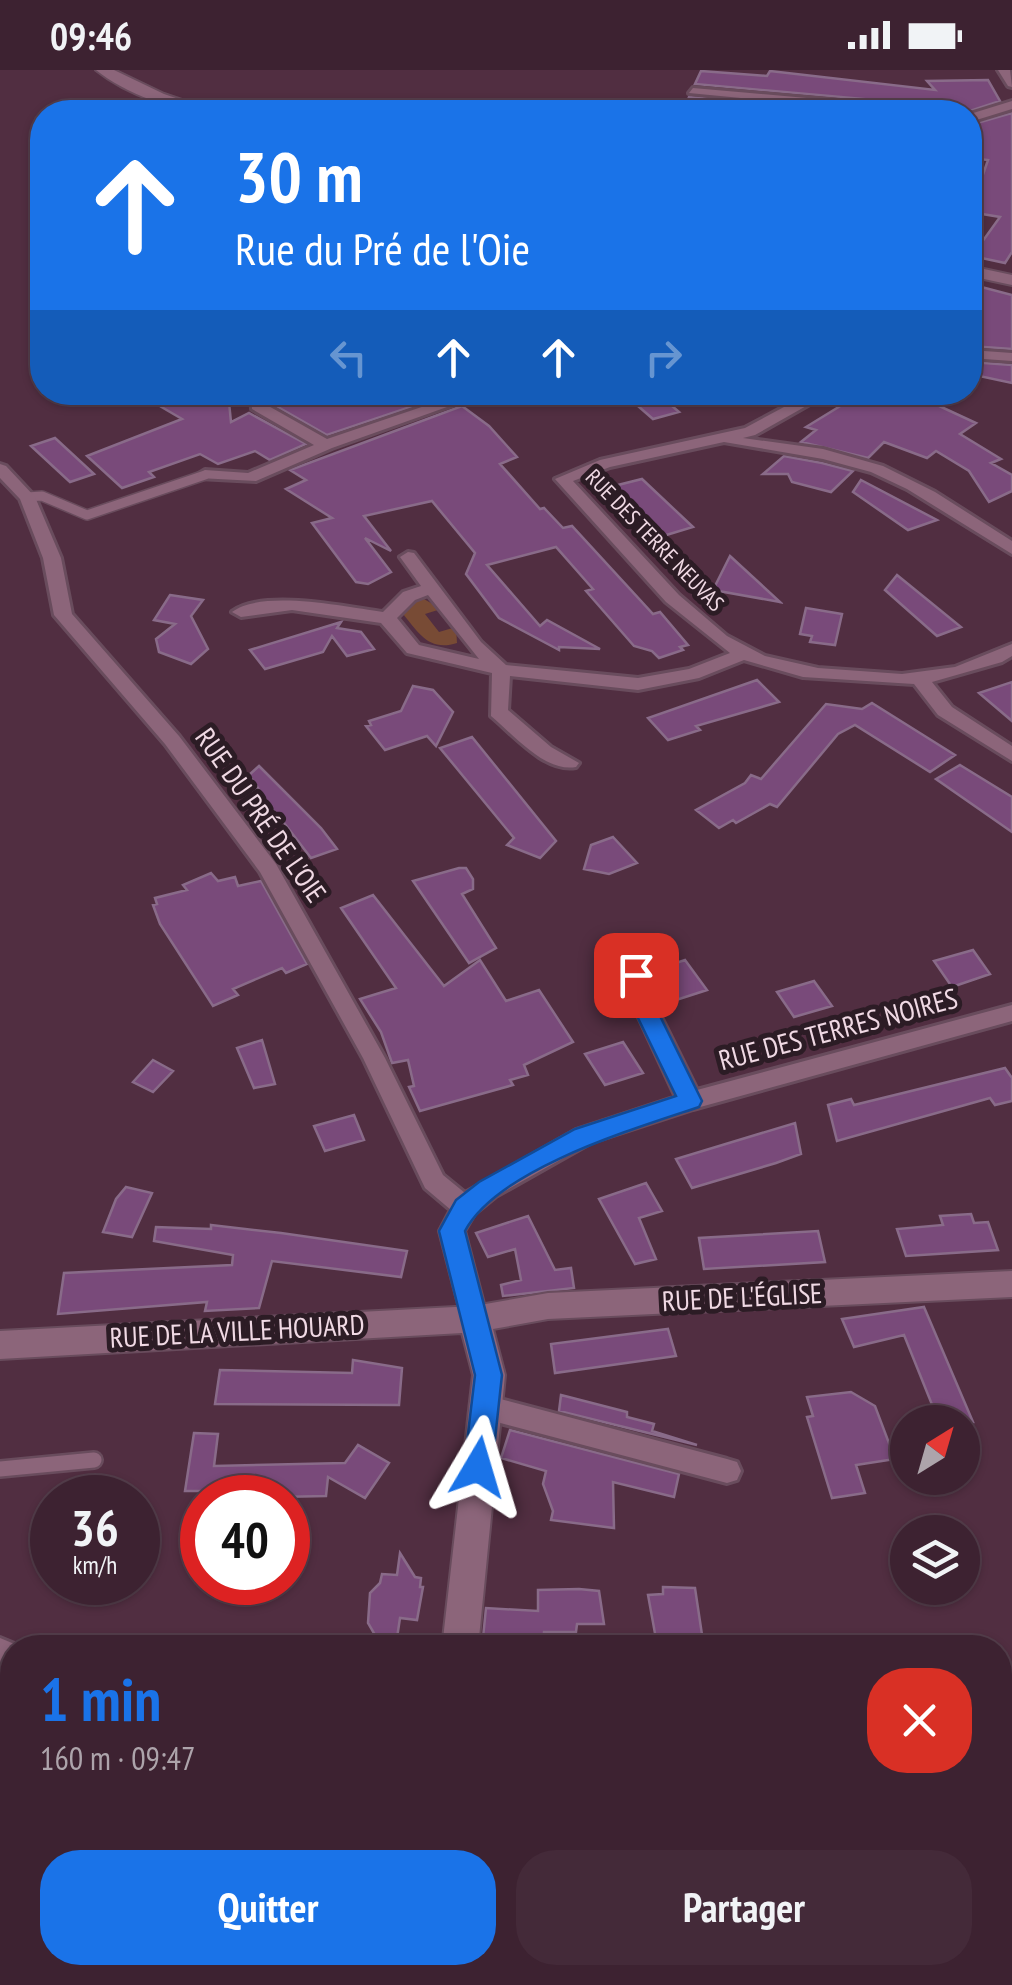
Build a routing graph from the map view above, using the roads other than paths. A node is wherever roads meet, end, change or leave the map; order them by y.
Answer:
1 (103, 70) edge
2 (1004, 70) edge
3 (1012, 84) edge
4 (694, 91) dead end
5 (167, 100) edge
6 (790, 100) edge
7 (1012, 105) edge
8 (982, 117) edge
9 (982, 273) edge
10 (1012, 280) edge
11 (982, 355) edge
12 (1012, 357) edge
13 (257, 405) edge
14 (444, 405) edge
15 (800, 405) edge
16 (724, 440) junction
17 (326, 445) junction
18 (0, 469) edge
19 (204, 475) joint
20 (27, 496) junction
21 (1012, 548) edge
22 (408, 557) dead end
23 (430, 588) junction
24 (241, 612) dead end
25 (387, 618) junction
26 (1012, 649) edge
27 (744, 654) junction
28 (500, 670) junction
29 (920, 680) junction
30 (1012, 754) edge
31 (569, 764) dead end
32 (636, 975) dead end
33 (1012, 1013) edge
34 (690, 1101) junction
35 (465, 1207) junction
36 (1012, 1284) edge
37 (474, 1320) junction
38 (0, 1345) edge
39 (485, 1407) junction
40 (94, 1460) dead end
41 (0, 1468) edge
42 (727, 1471) dead end
43 (461, 1635) edge

1 - 5 street
2 - 3 street
4 - 6 street
7 - 8 street
9 - 10 street
11 - 12 street
13 - 17 street
14 - 17 street
15 - 16 street, RUE DES TERRE NEUVAS
16 - 21 street
16 - 27 street, RUE DES TERRE NEUVAS
17 - 19 street
18 - 20 street, RUE DU PRÉ DE L'OIE
19 - 20 lane
20 - 35 street, RUE DU PRÉ DE L'OIE
22 - 23 street
23 - 25 street
23 - 28 street
24 - 25 street
25 - 28 street
26 - 29 street
27 - 28 street
27 - 29 street
28 - 31 street
29 - 30 street
32 - 34 street
33 - 34 street, RUE DES TERRES NOIRES
34 - 35 street, RUE DES TERRES NOIRES
35 - 37 street
36 - 37 street, RUE DE L'ÉGLISE
37 - 38 street, RUE DE LA VILLE HOUARD
37 - 39 street
39 - 42 street
39 - 43 street
40 - 41 lane

